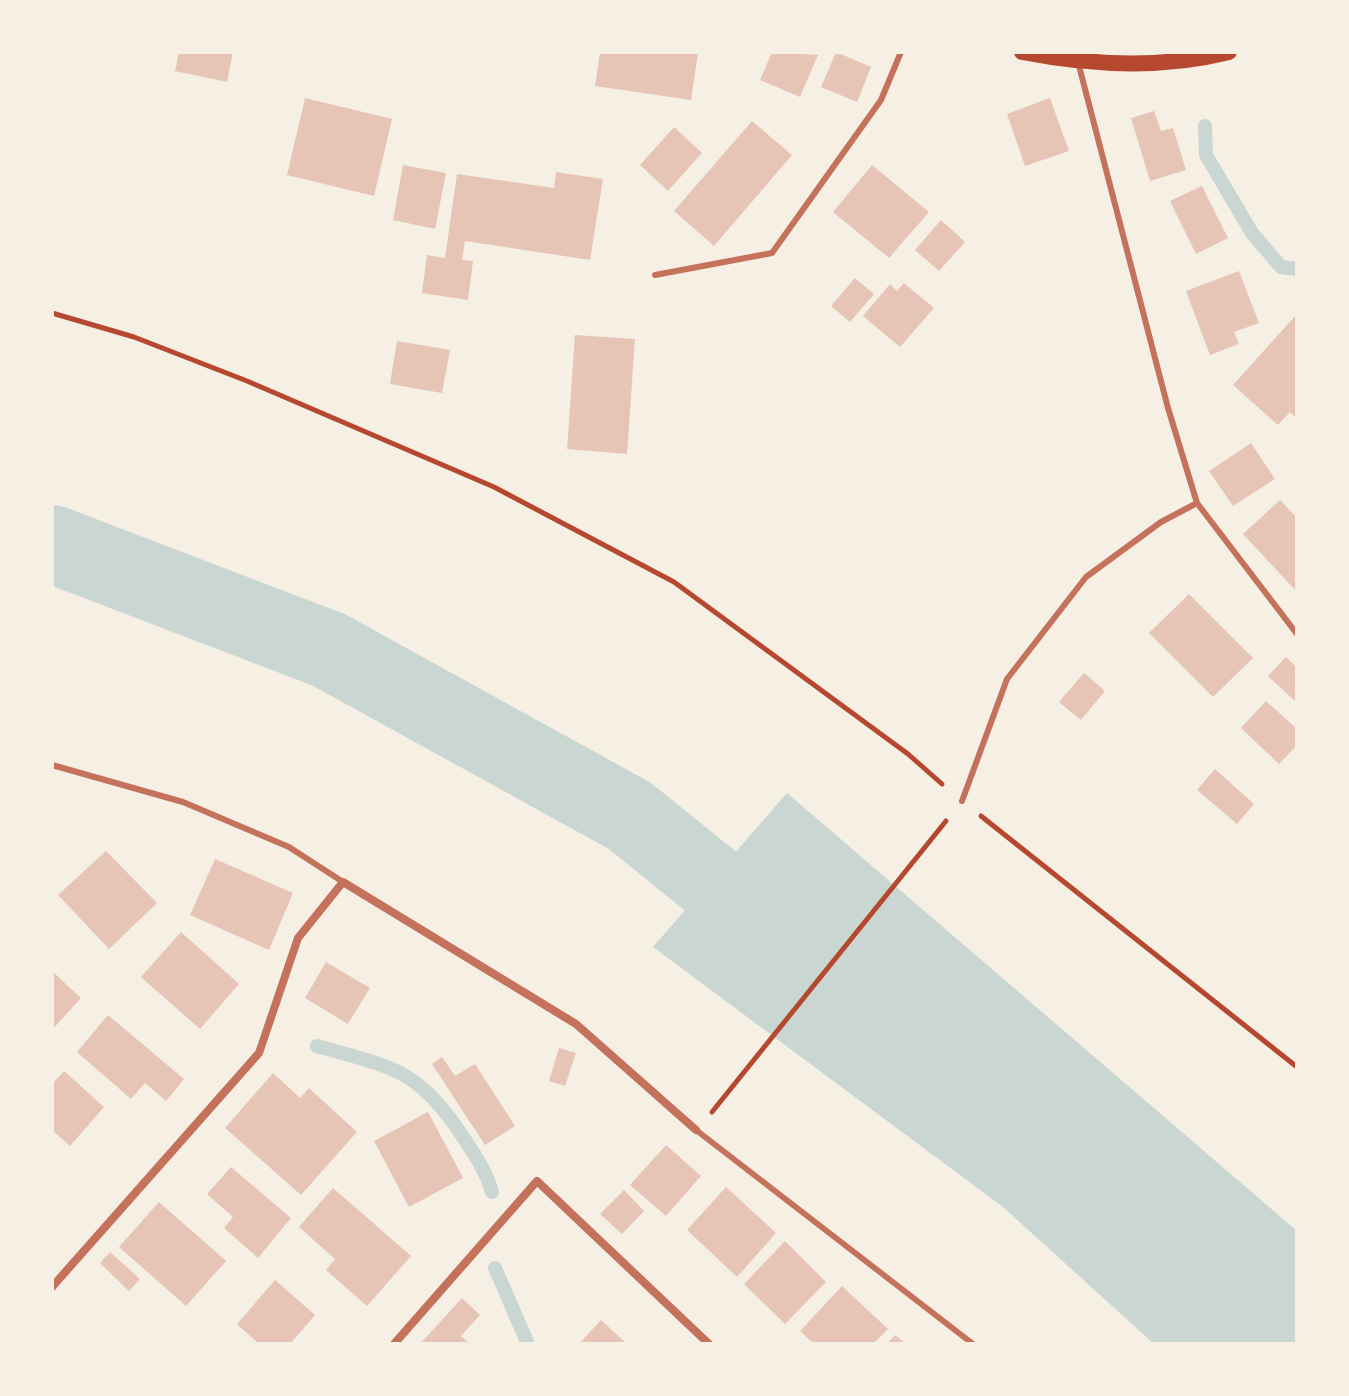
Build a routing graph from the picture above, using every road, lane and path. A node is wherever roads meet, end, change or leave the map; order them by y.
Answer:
1 (901, 52) edge
2 (1022, 52) edge
3 (1229, 52) edge
4 (1078, 57) edge
5 (655, 275) dead end
6 (52, 313) edge
7 (1197, 503) junction
8 (1297, 634) edge
9 (52, 765) edge
10 (962, 801) junction
11 (952, 814) dead end
12 (343, 882) junction
13 (1297, 1067) edge
14 (708, 1117) dead end
15 (696, 1130) joint
16 (52, 1287) edge
17 (394, 1344) edge
18 (709, 1344) edge
19 (973, 1344) edge

1 - 5 lane
2 - 4 main road
3 - 4 main road
4 - 7 lane
6 - 10 path
7 - 8 lane
7 - 10 lane
9 - 12 lane
10 - 13 path
11 - 14 path
12 - 15 street
12 - 16 street
15 - 19 lane
17 - 18 street

